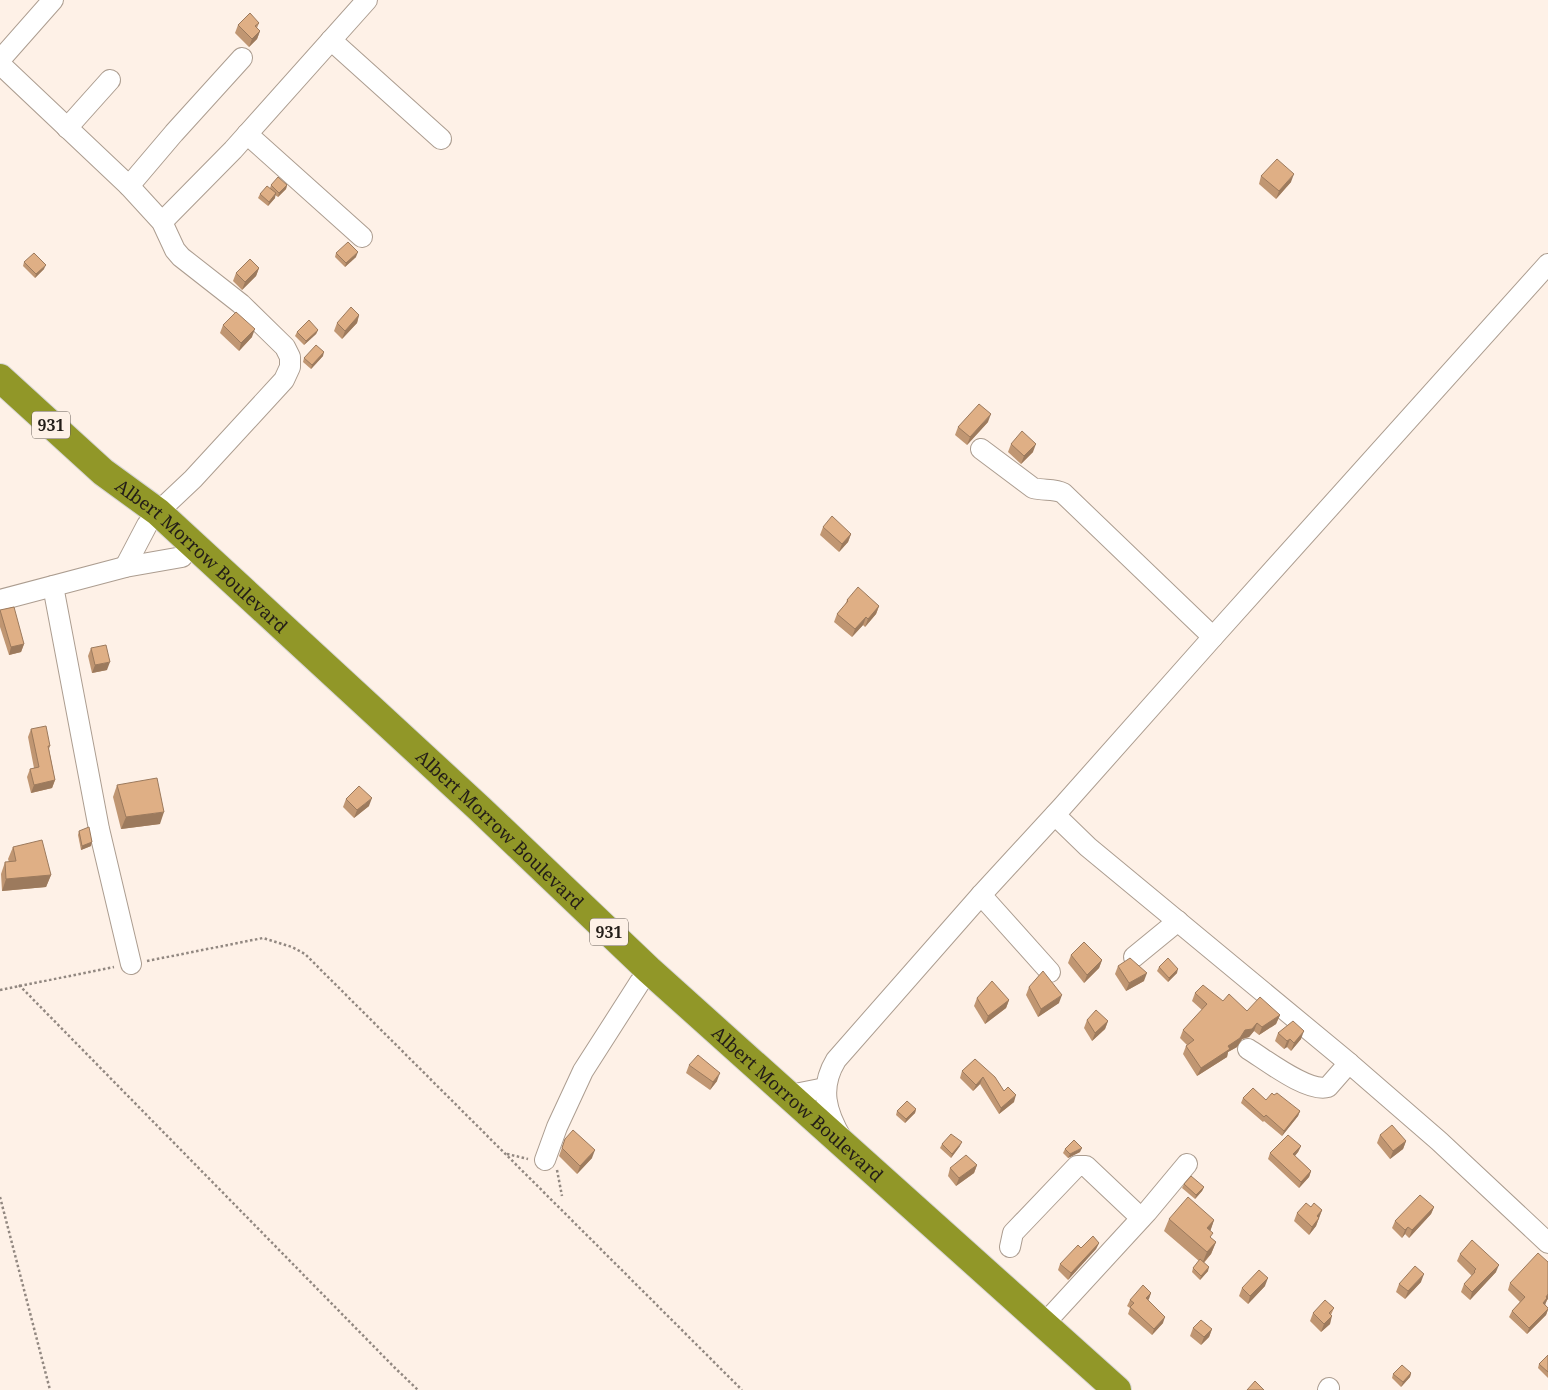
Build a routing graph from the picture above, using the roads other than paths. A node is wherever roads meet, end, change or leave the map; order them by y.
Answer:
1 (53, 0) edge
2 (367, 0) edge
3 (331, 40) junction
4 (242, 58) dead end
5 (0, 62) edge
6 (110, 80) dead end
7 (67, 128) junction
8 (247, 134) junction
9 (441, 139) dead end
10 (129, 186) junction
11 (162, 222) junction
12 (362, 237) dead end
13 (1548, 264) edge
14 (0, 378) edge
15 (981, 450) dead end
16 (153, 518) junction
17 (182, 557) junction
18 (125, 567) junction
19 (53, 586) junction
20 (0, 600) edge
21 (1212, 637) junction
22 (1055, 815) junction
23 (981, 895) junction
24 (1178, 921) junction
25 (1134, 957) dead end
26 (131, 964) road end
27 (1050, 972) dead end
28 (640, 982) junction
29 (1248, 1049) dead end
30 (1348, 1063) junction
31 (825, 1088) junction
32 (790, 1095) junction
33 (847, 1147) junction
34 (545, 1160) dead end
35 (1187, 1164) dead end
36 (1141, 1218) junction
37 (1548, 1243) edge
38 (1010, 1248) dead end
39 (1044, 1324) junction
40 (1092, 1390) edge
41 (1117, 1390) edge

1 - 5 street
2 - 3 street
3 - 8 street
3 - 9 street
4 - 10 street
5 - 7 street
6 - 7 street
7 - 10 street
8 - 11 street
8 - 12 street
10 - 11 street
11 - 16 street
13 - 21 street
14 - 16 highway, Albert Morrow Boulevard / 931
15 - 21 street
16 - 17 highway, Albert Morrow Boulevard / 931
16 - 18 street
16 - 32 highway, Albert Morrow Boulevard / 931
17 - 18 street
17 - 28 highway, Albert Morrow Boulevard / 931
18 - 19 street
19 - 20 street
19 - 26 street
21 - 22 street
22 - 23 street
22 - 24 street
23 - 27 street
23 - 31 street
24 - 25 street
24 - 30 street
28 - 34 street
28 - 40 highway, Albert Morrow Boulevard / 931
29 - 30 street
30 - 37 street
31 - 32 street
31 - 33 street
32 - 33 highway, Albert Morrow Boulevard / 931
33 - 39 highway, Albert Morrow Boulevard / 931
35 - 36 street
36 - 38 street
36 - 39 street
39 - 41 highway, Albert Morrow Boulevard / 931

